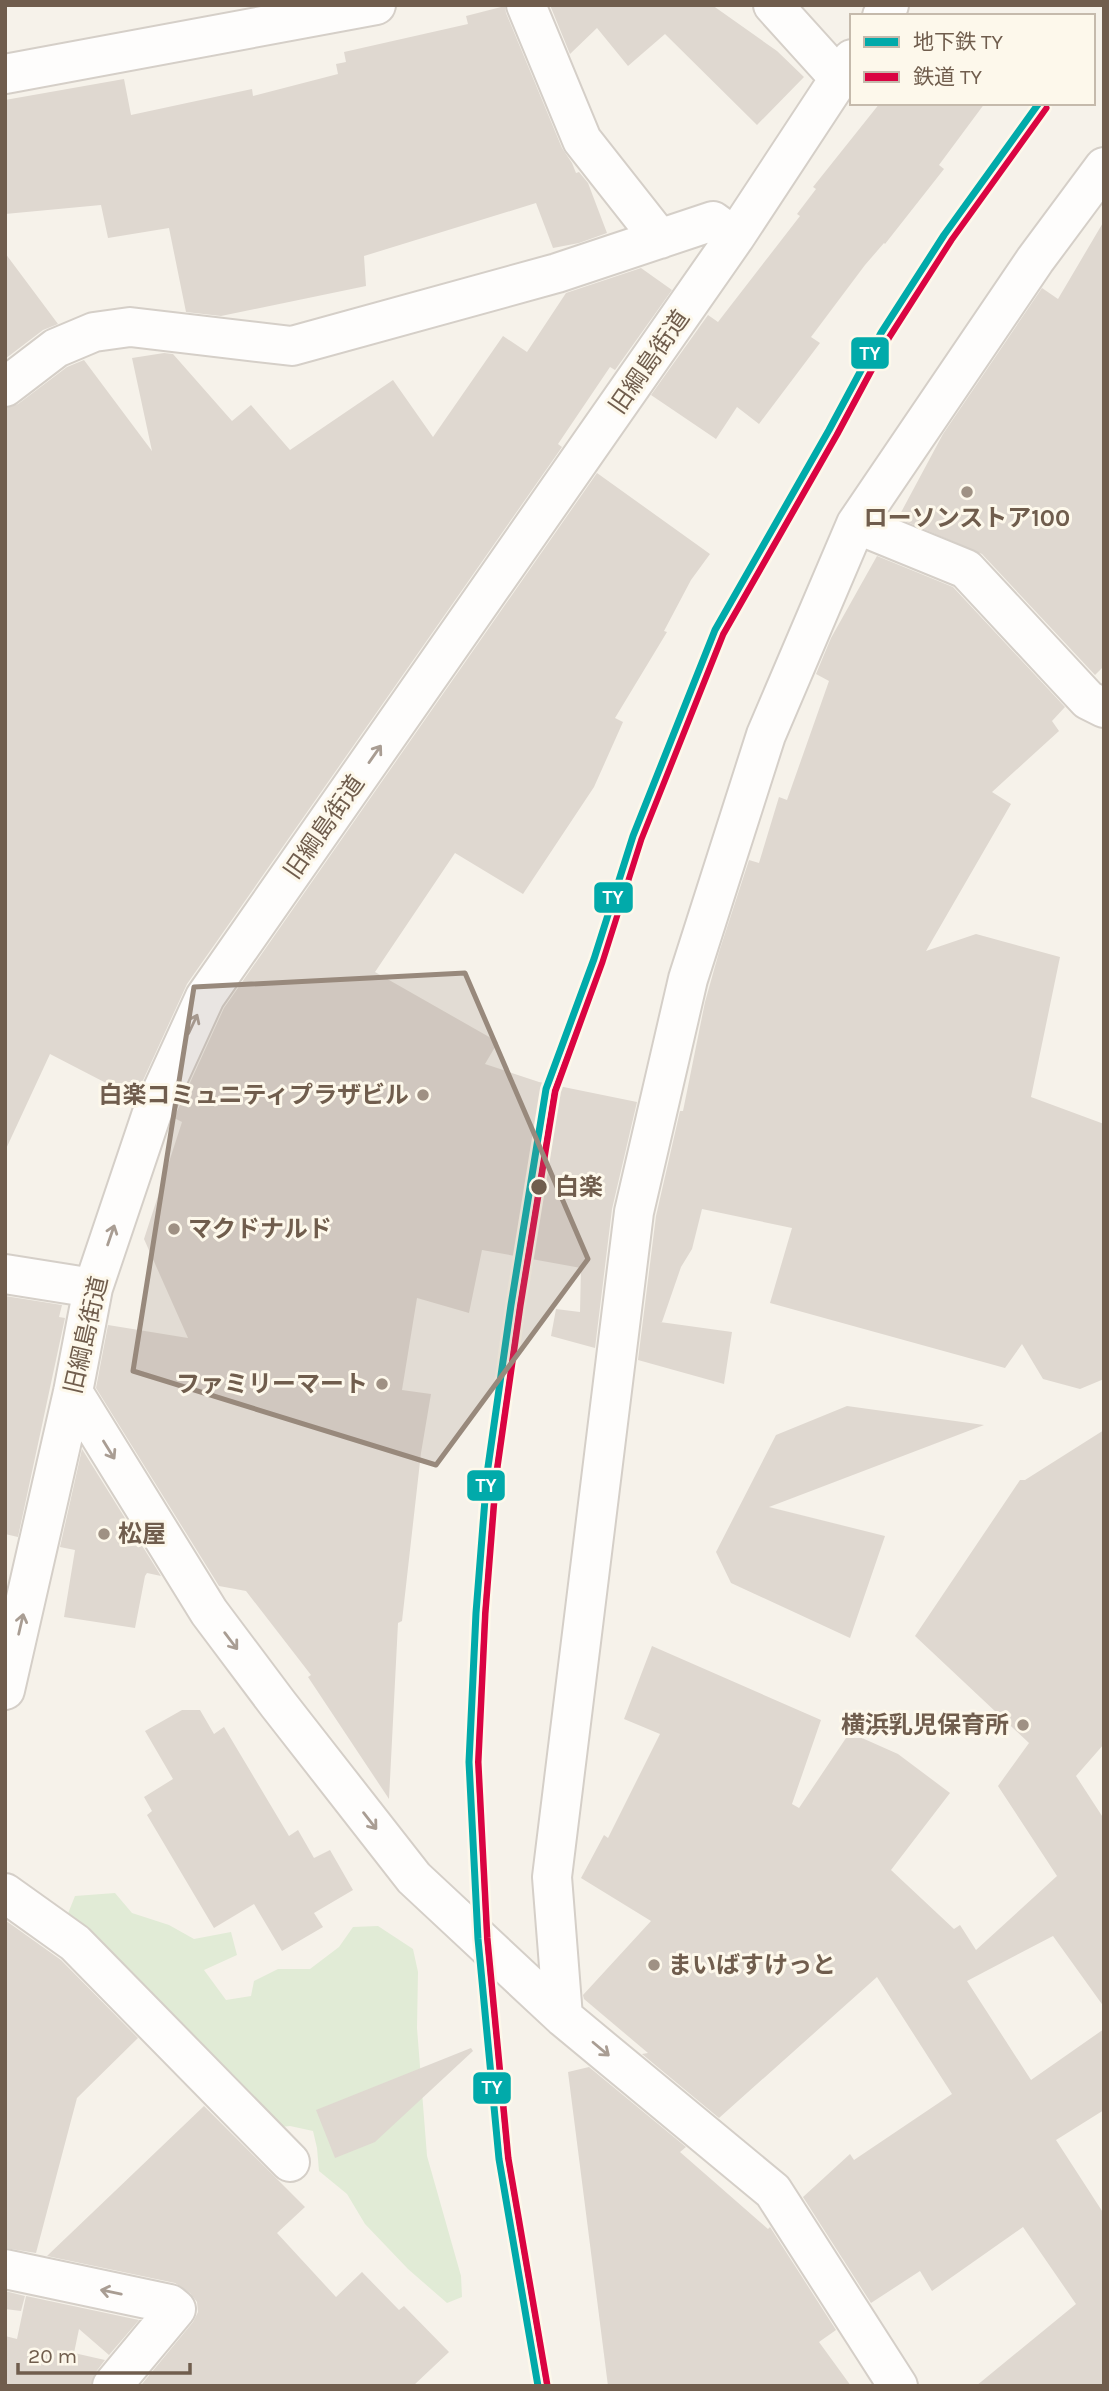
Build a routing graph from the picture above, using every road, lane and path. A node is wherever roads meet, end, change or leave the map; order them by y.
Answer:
1 (376, 5) edge
2 (526, 5) edge
3 (773, 5) edge
4 (845, 68) edge
5 (5, 74) edge
6 (1104, 167) edge
7 (735, 237) junction
8 (660, 239) junction
9 (5, 387) edge
10 (856, 524) junction
11 (1104, 708) edge
12 (5, 1274) edge
13 (93, 1288) junction
14 (73, 1392) junction
15 (5, 1690) edge
16 (5, 1892) edge
17 (563, 2017) junction
18 (290, 2162) dead end
19 (5, 2269) edge
20 (112, 2386) edge
21 (898, 2386) edge

1 - 5 street
2 - 8 street
3 - 4 street
4 - 7 street, 旧綱島街道
6 - 10 street
7 - 8 street
13 -> 7 street, 旧綱島街道
8 - 9 street
10 - 11 street
10 - 17 street
12 - 13 street
13 - 14 street, 旧綱島街道
15 -> 14 street, 旧綱島街道
14 -> 17 street
16 - 18 street
17 -> 21 street
20 -> 19 street

